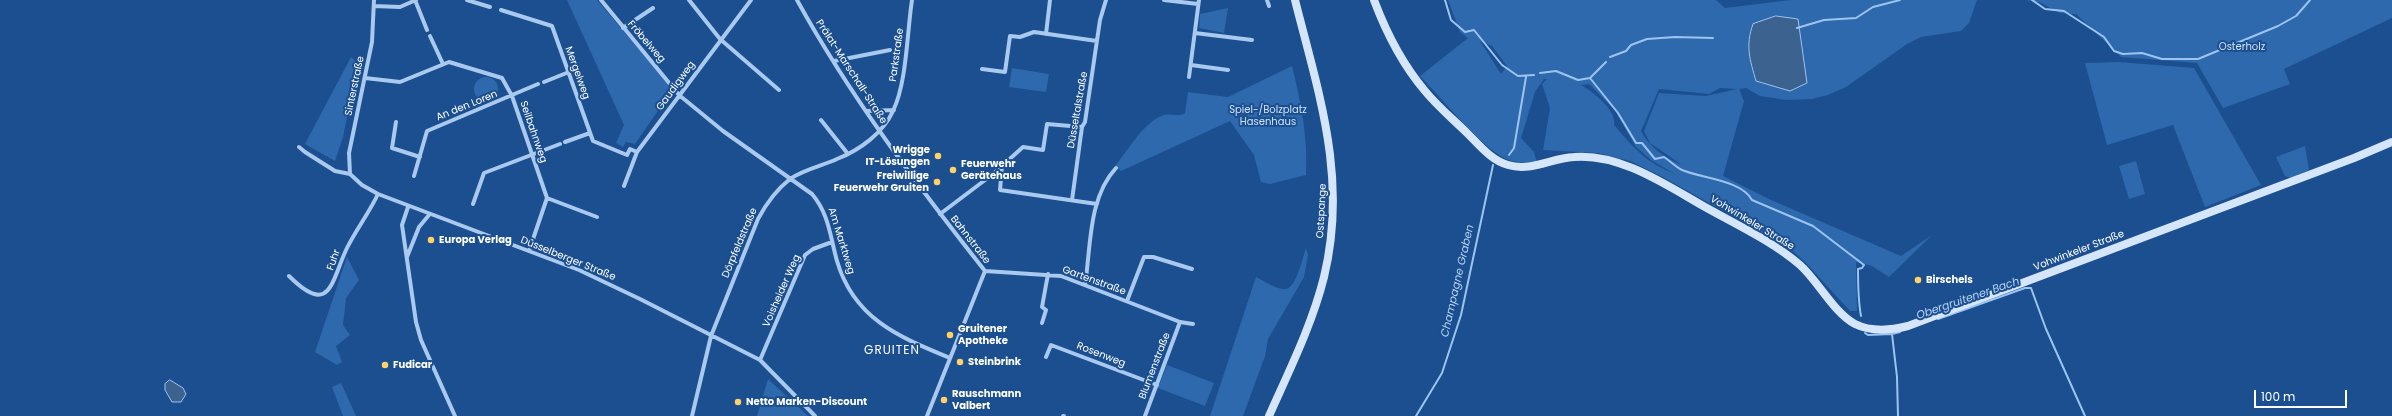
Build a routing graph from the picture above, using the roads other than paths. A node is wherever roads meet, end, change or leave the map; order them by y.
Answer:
1 (374, 0) edge
2 (416, 0) edge
3 (467, 0) edge
4 (601, 0) edge
5 (690, 0) edge
6 (750, 0) edge
7 (797, 0) edge
8 (912, 0) edge
9 (1050, 0) edge
10 (1106, 0) edge
11 (1164, 0) edge
12 (1268, 0) edge
13 (1295, 0) edge
14 (1374, 0) edge
15 (1199, 2) edge
16 (374, 6) junction
17 (1269, 6) dead end
18 (490, 7) dead end
19 (653, 8) dead end
20 (502, 10) dead end
21 (623, 28) junction
22 (427, 30) dead end
23 (1195, 32) junction
24 (1046, 34) junction
25 (430, 36) dead end
26 (720, 39) junction
27 (1252, 40) dead end
28 (1097, 42) junction
29 (890, 50) dead end
30 (834, 61) junction
31 (442, 64) junction
32 (1191, 65) junction
33 (982, 69) dead end
34 (1228, 70) dead end
35 (569, 72) junction
36 (1189, 77) dead end
37 (365, 78) junction
38 (544, 82) dead end
39 (538, 84) dead end
40 (779, 90) dead end
41 (678, 95) junction
42 (512, 96) junction
43 (894, 110) junction
44 (867, 111) junction
45 (821, 120) dead end
46 (396, 122) dead end
47 (1082, 127) junction
48 (880, 132) junction
49 (590, 133) junction
50 (2392, 142) edge
51 (300, 146) dead end
52 (637, 152) junction
53 (848, 154) junction
54 (532, 155) junction
55 (627, 155) junction
56 (420, 156) junction
57 (634, 158) junction
58 (1002, 166) junction
59 (1116, 168) dead end
60 (350, 174) junction
61 (414, 176) dead end
62 (790, 178) junction
63 (624, 186) dead end
64 (378, 194) junction
65 (547, 198) junction
66 (1072, 200) junction
67 (473, 204) dead end
68 (1097, 204) junction
69 (408, 207) junction
70 (940, 214) junction
71 (429, 215) junction
72 (597, 217) dead end
73 (832, 242) junction
74 (529, 251) junction
75 (407, 257) junction
76 (1192, 269) dead end
77 (985, 271) junction
78 (1048, 274) junction
79 (289, 276) dead end
80 (1085, 285) junction
81 (1127, 301) junction
82 (1180, 322) junction
83 (1042, 323) dead end
84 (1193, 324) dead end
85 (711, 336) junction
86 (1046, 357) dead end
87 (950, 358) junction
88 (760, 360) junction
89 (1156, 385) junction
90 (455, 416) edge
91 (692, 416) edge
92 (815, 416) edge
93 (927, 416) edge
94 (1145, 416) edge
95 (1269, 416) edge

1 - 16 street, Sinterstraße
2 - 16 street
2 - 22 street
3 - 18 street
4 - 21 street, Fröbelweg
5 - 26 street
6 - 26 street, Gaudigweg
7 - 30 street, Prälat-Marschall-Straße
8 - 43 street, Parkstraße
9 - 24 street
10 - 28 street, Düsseltalstraße
11 - 15 street
12 - 17 street
13 - 95 street, Ostspange
14 - 50 street, Vohwinkeler Straße
15 - 23 street
16 - 37 street, Sinterstraße
19 - 21 street
20 - 35 street, Mergelweg
21 - 41 street, Fröbelweg
23 - 27 street
23 - 32 street
24 - 28 street
24 - 33 street
25 - 31 street
26 - 40 street
26 - 41 street, Gaudigweg
28 - 47 street, Düsseltalstraße
29 - 30 street
30 - 44 street, Prälat-Marschall-Straße
31 - 37 street, Seilbahnweg
31 - 42 street, Seilbahnweg
32 - 34 street
32 - 36 street
35 - 38 street
35 - 49 street, Mergelweg
37 - 60 street, Sinterstraße
39 - 42 street
41 - 52 street, Gaudigweg
41 - 62 street, Am Marktweg
42 - 54 street, Seilbahnweg
42 - 56 street, An den Loren
43 - 44 street
43 - 48 street, Parkstraße
44 - 48 street, Prälat-Marschall-Straße
45 - 53 street
46 - 56 street
47 - 58 street
47 - 66 street, Düsseltalstraße
48 - 53 street, Dörpfeldstraße
48 - 70 street, Bahnstraße
49 - 54 street
49 - 55 street
51 - 60 street, Düsselberger Straße
52 - 55 street
52 - 57 street, Gaudigweg
53 - 62 street, Dörpfeldstraße
54 - 65 street, Seilbahnweg
54 - 67 street
55 - 57 street
56 - 61 street, An den Loren
57 - 63 street, Gaudigweg
58 - 66 street
58 - 70 street
59 - 68 street
60 - 64 street, Düsselberger Straße
62 - 73 street, Am Marktweg
62 - 85 street, Dörpfeldstraße
64 - 69 street, Düsselberger Straße
64 - 79 street, Fuhr
65 - 72 street
65 - 74 street
66 - 68 street
68 - 80 street
69 - 71 street, Düsselberger Straße
69 - 75 street
70 - 77 street, Bahnstraße
71 - 74 street, Düsselberger Straße
71 - 75 street
73 - 87 street, Am Marktweg
73 - 88 street, Voisheider Weg
74 - 85 street, Düsselberger Straße
75 - 90 street
76 - 81 street
77 - 78 street, Gartenstraße
77 - 87 street, Bahnstraße
78 - 80 street, Gartenstraße
78 - 83 street
80 - 81 street, Gartenstraße
81 - 82 street, Gartenstraße
82 - 84 street, Gartenstraße
82 - 89 street, Blumenstraße
85 - 88 street, Düsselberger Straße
85 - 91 street, Dörpfeldstraße
86 - 89 street, Rosenweg
87 - 93 street, Bahnstraße
88 - 92 street, Düsselberger Straße
89 - 94 street, Blumenstraße

